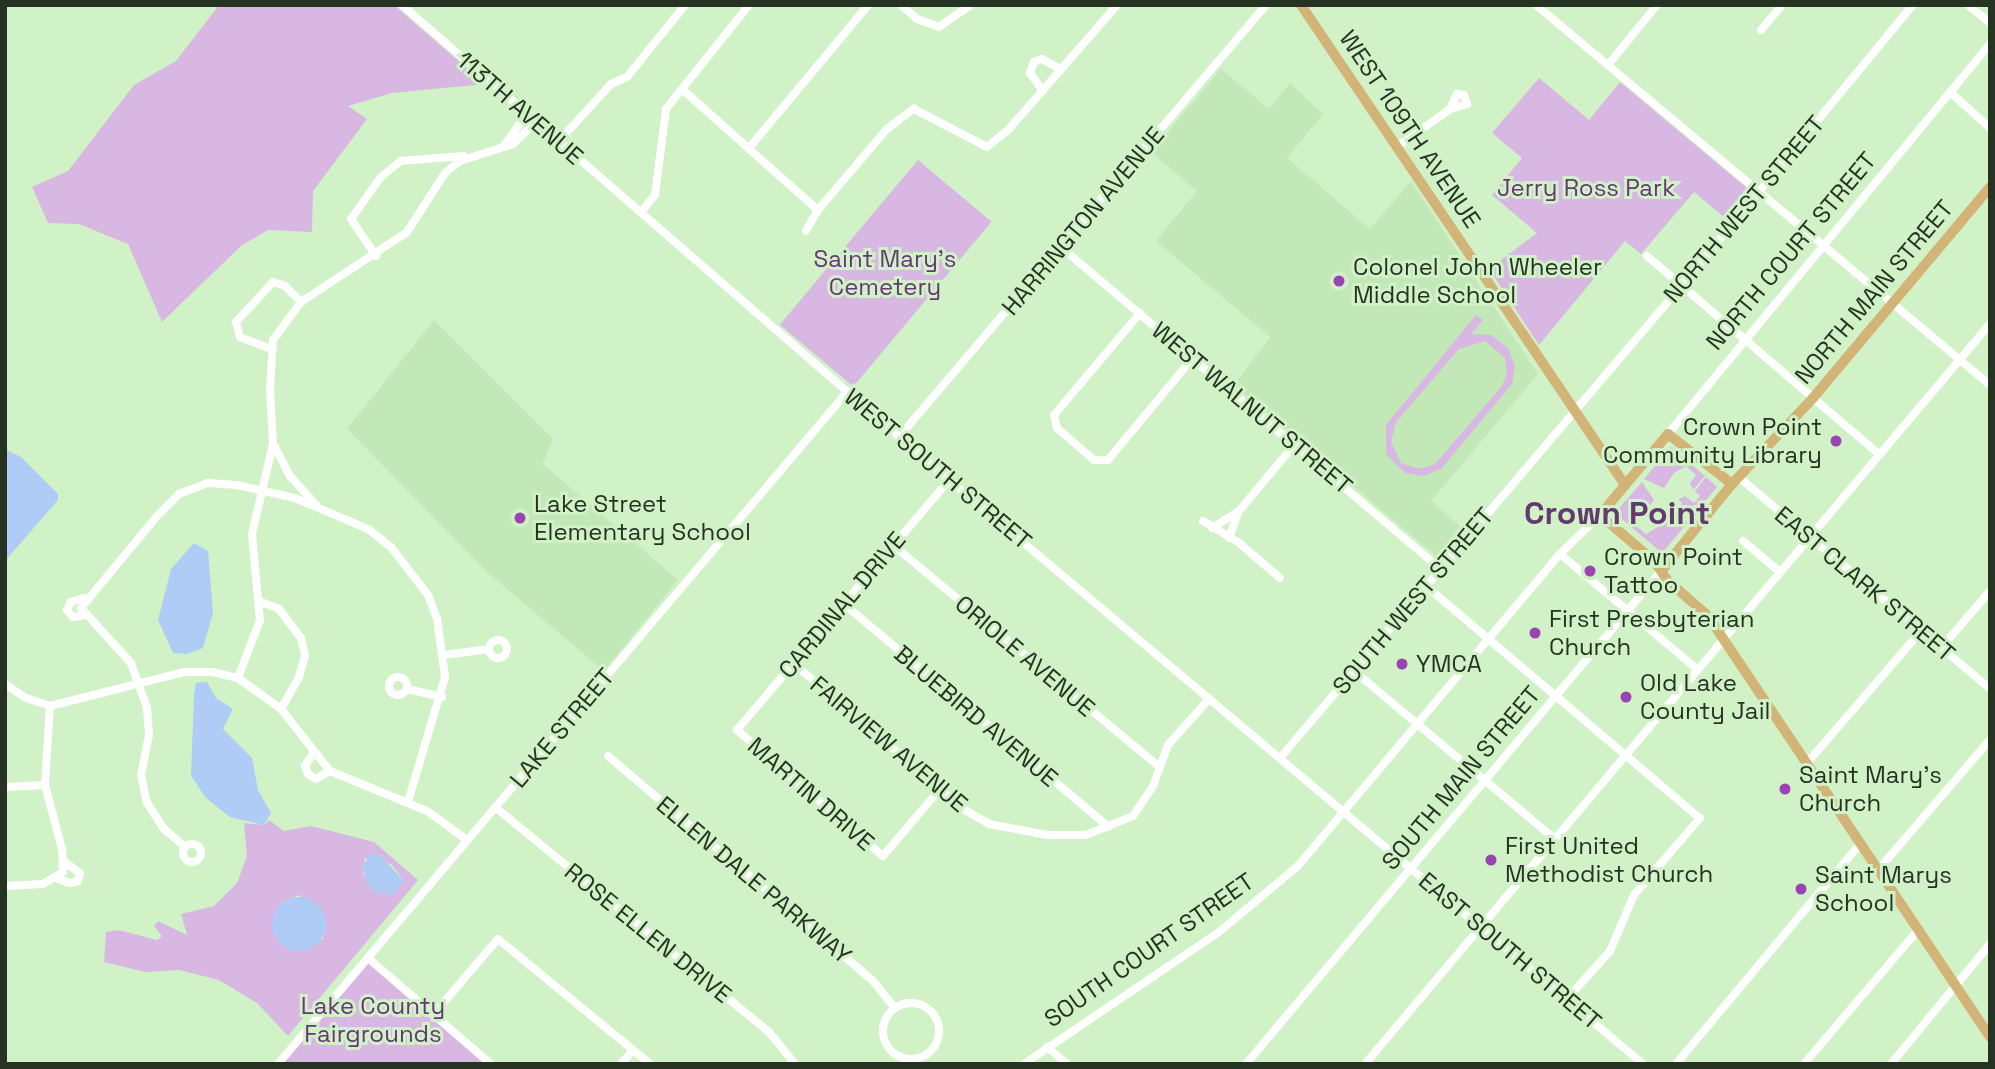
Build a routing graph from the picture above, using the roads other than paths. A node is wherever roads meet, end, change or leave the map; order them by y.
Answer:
1 (402, 5) edge
2 (685, 5) edge
3 (749, 5) edge
4 (868, 5) edge
5 (901, 5) edge
6 (971, 5) edge
7 (1266, 5) edge
8 (1301, 5) edge
9 (1657, 5) edge
10 (1782, 5) edge
11 (1913, 5) edge
12 (1968, 5) edge
13 (1538, 6) edge
14 (1112, 7) edge
15 (1990, 23) edge
16 (1761, 30) dead end
17 (1990, 44) edge
18 (1608, 65) junction
19 (1062, 69) junction
20 (682, 89) junction
21 (1043, 91) junction
22 (1950, 92) junction
23 (1450, 109) dead end
24 (527, 114) junction
25 (537, 121) junction
26 (1990, 128) edge
27 (559, 141) junction
28 (1397, 147) junction
29 (749, 148) junction
30 (502, 149) junction
31 (476, 155) junction
32 (428, 159) junction
33 (445, 173) junction
34 (600, 176) joint
35 (1990, 187) edge
36 (1758, 192) junction
37 (818, 210) junction
38 (641, 212) junction
39 (806, 232) dead end
40 (1822, 246) junction
41 (1062, 248) junction
42 (376, 256) junction
43 (1647, 256) dead end
44 (1682, 285) junction
45 (301, 302) junction
46 (1893, 303) junction
47 (1140, 313) junction
48 (1990, 324) edge
49 (1746, 338) junction
50 (271, 349) junction
51 (1192, 359) junction
52 (1960, 360) junction
53 (1990, 385) edge
54 (847, 392) junction
55 (1816, 393) junction
56 (1573, 411) junction
57 (1668, 434) junction
58 (899, 437) junction
59 (274, 444) junction
60 (1295, 444) junction
61 (1881, 455) junction
62 (949, 480) junction
63 (1737, 482) junction
64 (1625, 485) junction
65 (260, 492) junction
66 (318, 507) junction
67 (1239, 511) junction
68 (1600, 515) junction
69 (1203, 521) dead end
70 (1212, 528) junction
71 (1810, 537) junction
72 (1229, 538) junction
73 (1743, 541) dead end
74 (893, 545) junction
75 (1560, 554) junction
76 (1440, 569) junction
77 (1662, 570) junction
78 (1780, 572) junction
79 (1280, 578) dead end
80 (1426, 586) junction
81 (1990, 591) edge
82 (85, 598) junction
83 (261, 602) junction
84 (844, 604) junction
85 (83, 612) junction
86 (1629, 613) junction
87 (1921, 631) junction
88 (1724, 639) junction
89 (1489, 640) junction
90 (1941, 648) junction
91 (489, 649) dead end
92 (444, 655) junction
93 (793, 663) junction
94 (1698, 670) junction
95 (1354, 671) junction
96 (238, 678) junction
97 (139, 683) junction
98 (5, 684) edge
99 (407, 689) dead end
100 (1990, 689) edge
101 (442, 697) junction
102 (1556, 697) junction
103 (1209, 699) junction
104 (50, 706) junction
105 (281, 709) junction
106 (1418, 724) junction
107 (737, 730) joint
108 (1990, 740) edge
109 (313, 754) junction
110 (1626, 755) junction
111 (608, 756) dead end
112 (1280, 758) junction
113 (1807, 763) junction
114 (1158, 766) junction
115 (330, 771) junction
116 (1486, 782) junction
117 (45, 785) junction
118 (5, 787) edge
119 (940, 789) junction
120 (408, 802) junction
121 (495, 807) junction
122 (1344, 812) junction
123 (1110, 827) junction
124 (1555, 839) junction
125 (467, 840) junction
126 (1861, 843) junction
127 (185, 847) dead end
128 (64, 862) junction
129 (1412, 869) junction
130 (1878, 870) junction
131 (60, 875) junction
132 (5, 886) edge
133 (1480, 927) junction
134 (1917, 931) junction
135 (1990, 944) edge
136 (368, 958) junction
137 (1955, 986) junction
138 (1566, 1000) junction
139 (895, 1008) junction
140 (433, 1015) junction
141 (1990, 1037) edge
142 (1047, 1047) junction
143 (633, 1050) junction
144 (928, 1054) junction
145 (278, 1064) edge
146 (491, 1064) edge
147 (621, 1064) edge
148 (650, 1064) edge
149 (795, 1064) edge
150 (934, 1064) edge
151 (1024, 1064) edge
152 (1067, 1064) edge
153 (1246, 1064) edge
154 (1365, 1064) edge
155 (1643, 1064) edge
156 (1676, 1064) edge
157 (1804, 1064) edge
158 (1891, 1064) edge

1 - 24 street, 113TH AVENUE
2 - 27 street
3 - 20 street
4 - 29 street
5 - 6 street
7 - 41 street, HARRINGTON AVENUE
8 - 28 main road, WEST 109TH AVENUE
9 - 18 street
10 - 16 street
11 - 36 street, NORTH WEST STREET
12 - 15 street
13 - 18 street
14 - 19 street
17 - 22 street, NORTH COURT STREET
18 - 36 street
19 - 21 street
19 - 21 street
20 - 29 street
20 - 38 street
21 - 37 street
22 - 26 street
22 - 40 street, NORTH COURT STREET
23 - 28 street
24 - 25 street, 113TH AVENUE
24 - 30 street
25 - 27 street, 113TH AVENUE
25 - 30 street
27 - 34 street, 113TH AVENUE
28 - 56 main road, WEST 109TH AVENUE
29 - 37 street
30 - 31 street
31 - 32 street
31 - 33 street
32 - 33 street
32 - 42 street
33 - 42 street
34 - 38 street, WEST SOUTH STREET
35 - 46 main road, NORTH MAIN STREET
36 - 40 street
36 - 44 street, NORTH WEST STREET
37 - 39 street
38 - 54 street, WEST SOUTH STREET
40 - 46 street
40 - 49 street, NORTH COURT STREET
41 - 47 street, WEST WALNUT STREET
41 - 58 street, HARRINGTON AVENUE
42 - 45 street
43 - 44 street
44 - 49 street
44 - 56 street, NORTH WEST STREET
45 - 50 street
45 - 50 street
46 - 52 street
46 - 55 main road, NORTH MAIN STREET
47 - 51 street, WEST WALNUT STREET
47 - 51 street
48 - 52 street
49 - 55 street
49 - 57 street, NORTH COURT STREET
50 - 59 street
51 - 60 street, WEST WALNUT STREET
52 - 53 street
52 - 61 street
54 - 58 street, WEST SOUTH STREET
54 - 121 street, LAKE STREET
55 - 61 street
55 - 63 main road, NORTH MAIN STREET
56 - 64 main road, WEST 109TH AVENUE
56 - 76 street, SOUTH WEST STREET
57 - 63 main road
57 - 64 main road, NORTH COURT STREET
58 - 62 street, WEST SOUTH STREET
59 - 65 street
59 - 66 street
60 - 67 street
60 - 76 street, WEST WALNUT STREET
61 - 71 street
62 - 74 street, CARDINAL DRIVE
62 - 103 street, WEST SOUTH STREET
63 - 71 street, EAST CLARK STREET
63 - 77 main road, SOUTH MAIN STREET
64 - 68 main road, SOUTH COURT STREET
65 - 66 street
65 - 82 street
65 - 83 street
66 - 92 street
67 - 70 street
67 - 72 street
68 - 75 street, SOUTH COURT STREET
68 - 77 main road
69 - 70 street
70 - 72 street
71 - 78 street
71 - 87 street, EAST CLARK STREET
72 - 79 street
73 - 78 street
74 - 84 street, CARDINAL DRIVE
74 - 114 street, ORIOLE AVENUE
75 - 86 street
75 - 89 street, SOUTH COURT STREET
76 - 80 street, SOUTH WEST STREET
77 - 86 street, SOUTH MAIN STREET
77 - 88 main road
78 - 88 street
80 - 89 street
80 - 95 street, SOUTH WEST STREET
81 - 90 street
82 - 85 street
82 - 85 street
83 - 96 street
83 - 105 street
84 - 93 street, CARDINAL DRIVE
84 - 123 street, BLUEBIRD AVENUE
85 - 97 street
86 - 94 street
86 - 102 street, SOUTH MAIN STREET
87 - 90 street, EAST CLARK STREET
87 - 113 street
88 - 94 street
88 - 113 main road
89 - 102 street
89 - 106 street, SOUTH COURT STREET
90 - 100 street, EAST CLARK STREET
91 - 92 street
92 - 101 street
93 - 107 street, CARDINAL DRIVE
93 - 119 street, FAIRVIEW AVENUE
94 - 110 street
95 - 106 street
95 - 112 street, SOUTH WEST STREET
96 - 97 street
96 - 105 street
97 - 104 street
97 - 127 street
98 - 104 street
99 - 101 street
101 - 120 street
102 - 110 street
102 - 116 street, SOUTH MAIN STREET
103 - 112 street, WEST SOUTH STREET
103 - 114 street, FAIRVIEW AVENUE
104 - 117 street
105 - 109 street
106 - 116 street
106 - 122 street, SOUTH COURT STREET
107 - 119 street, MARTIN DRIVE
108 - 130 street
109 - 115 street
109 - 115 street
110 - 124 street
110 - 138 street
111 - 139 street, ELLEN DALE PARKWAY
112 - 122 street, EAST SOUTH STREET
113 - 126 main road
114 - 123 street, FAIRVIEW AVENUE
115 - 120 street
116 - 124 street
116 - 129 street, SOUTH MAIN STREET
117 - 118 street
117 - 128 street
119 - 123 street, FAIRVIEW AVENUE
120 - 125 street
121 - 125 street, LAKE STREET
121 - 149 street, ROSE ELLEN DRIVE
122 - 129 street, EAST SOUTH STREET
122 - 142 street, SOUTH COURT STREET
124 - 133 street
125 - 136 street, LAKE STREET
126 - 130 main road
126 - 156 street
128 - 131 street
128 - 131 street
129 - 133 street, EAST SOUTH STREET
129 - 153 street, SOUTH MAIN STREET
130 - 134 main road
131 - 132 street
133 - 138 street, EAST SOUTH STREET
133 - 154 street
134 - 137 main road
134 - 157 street
135 - 137 street
136 - 140 street
136 - 145 street, LAKE STREET
137 - 141 main road
137 - 158 street
138 - 155 street, EAST SOUTH STREET
139 - 144 street
139 - 144 street
140 - 143 street
140 - 146 street
142 - 151 street, SOUTH COURT STREET
142 - 152 street
143 - 147 street
143 - 148 street
144 - 150 street

